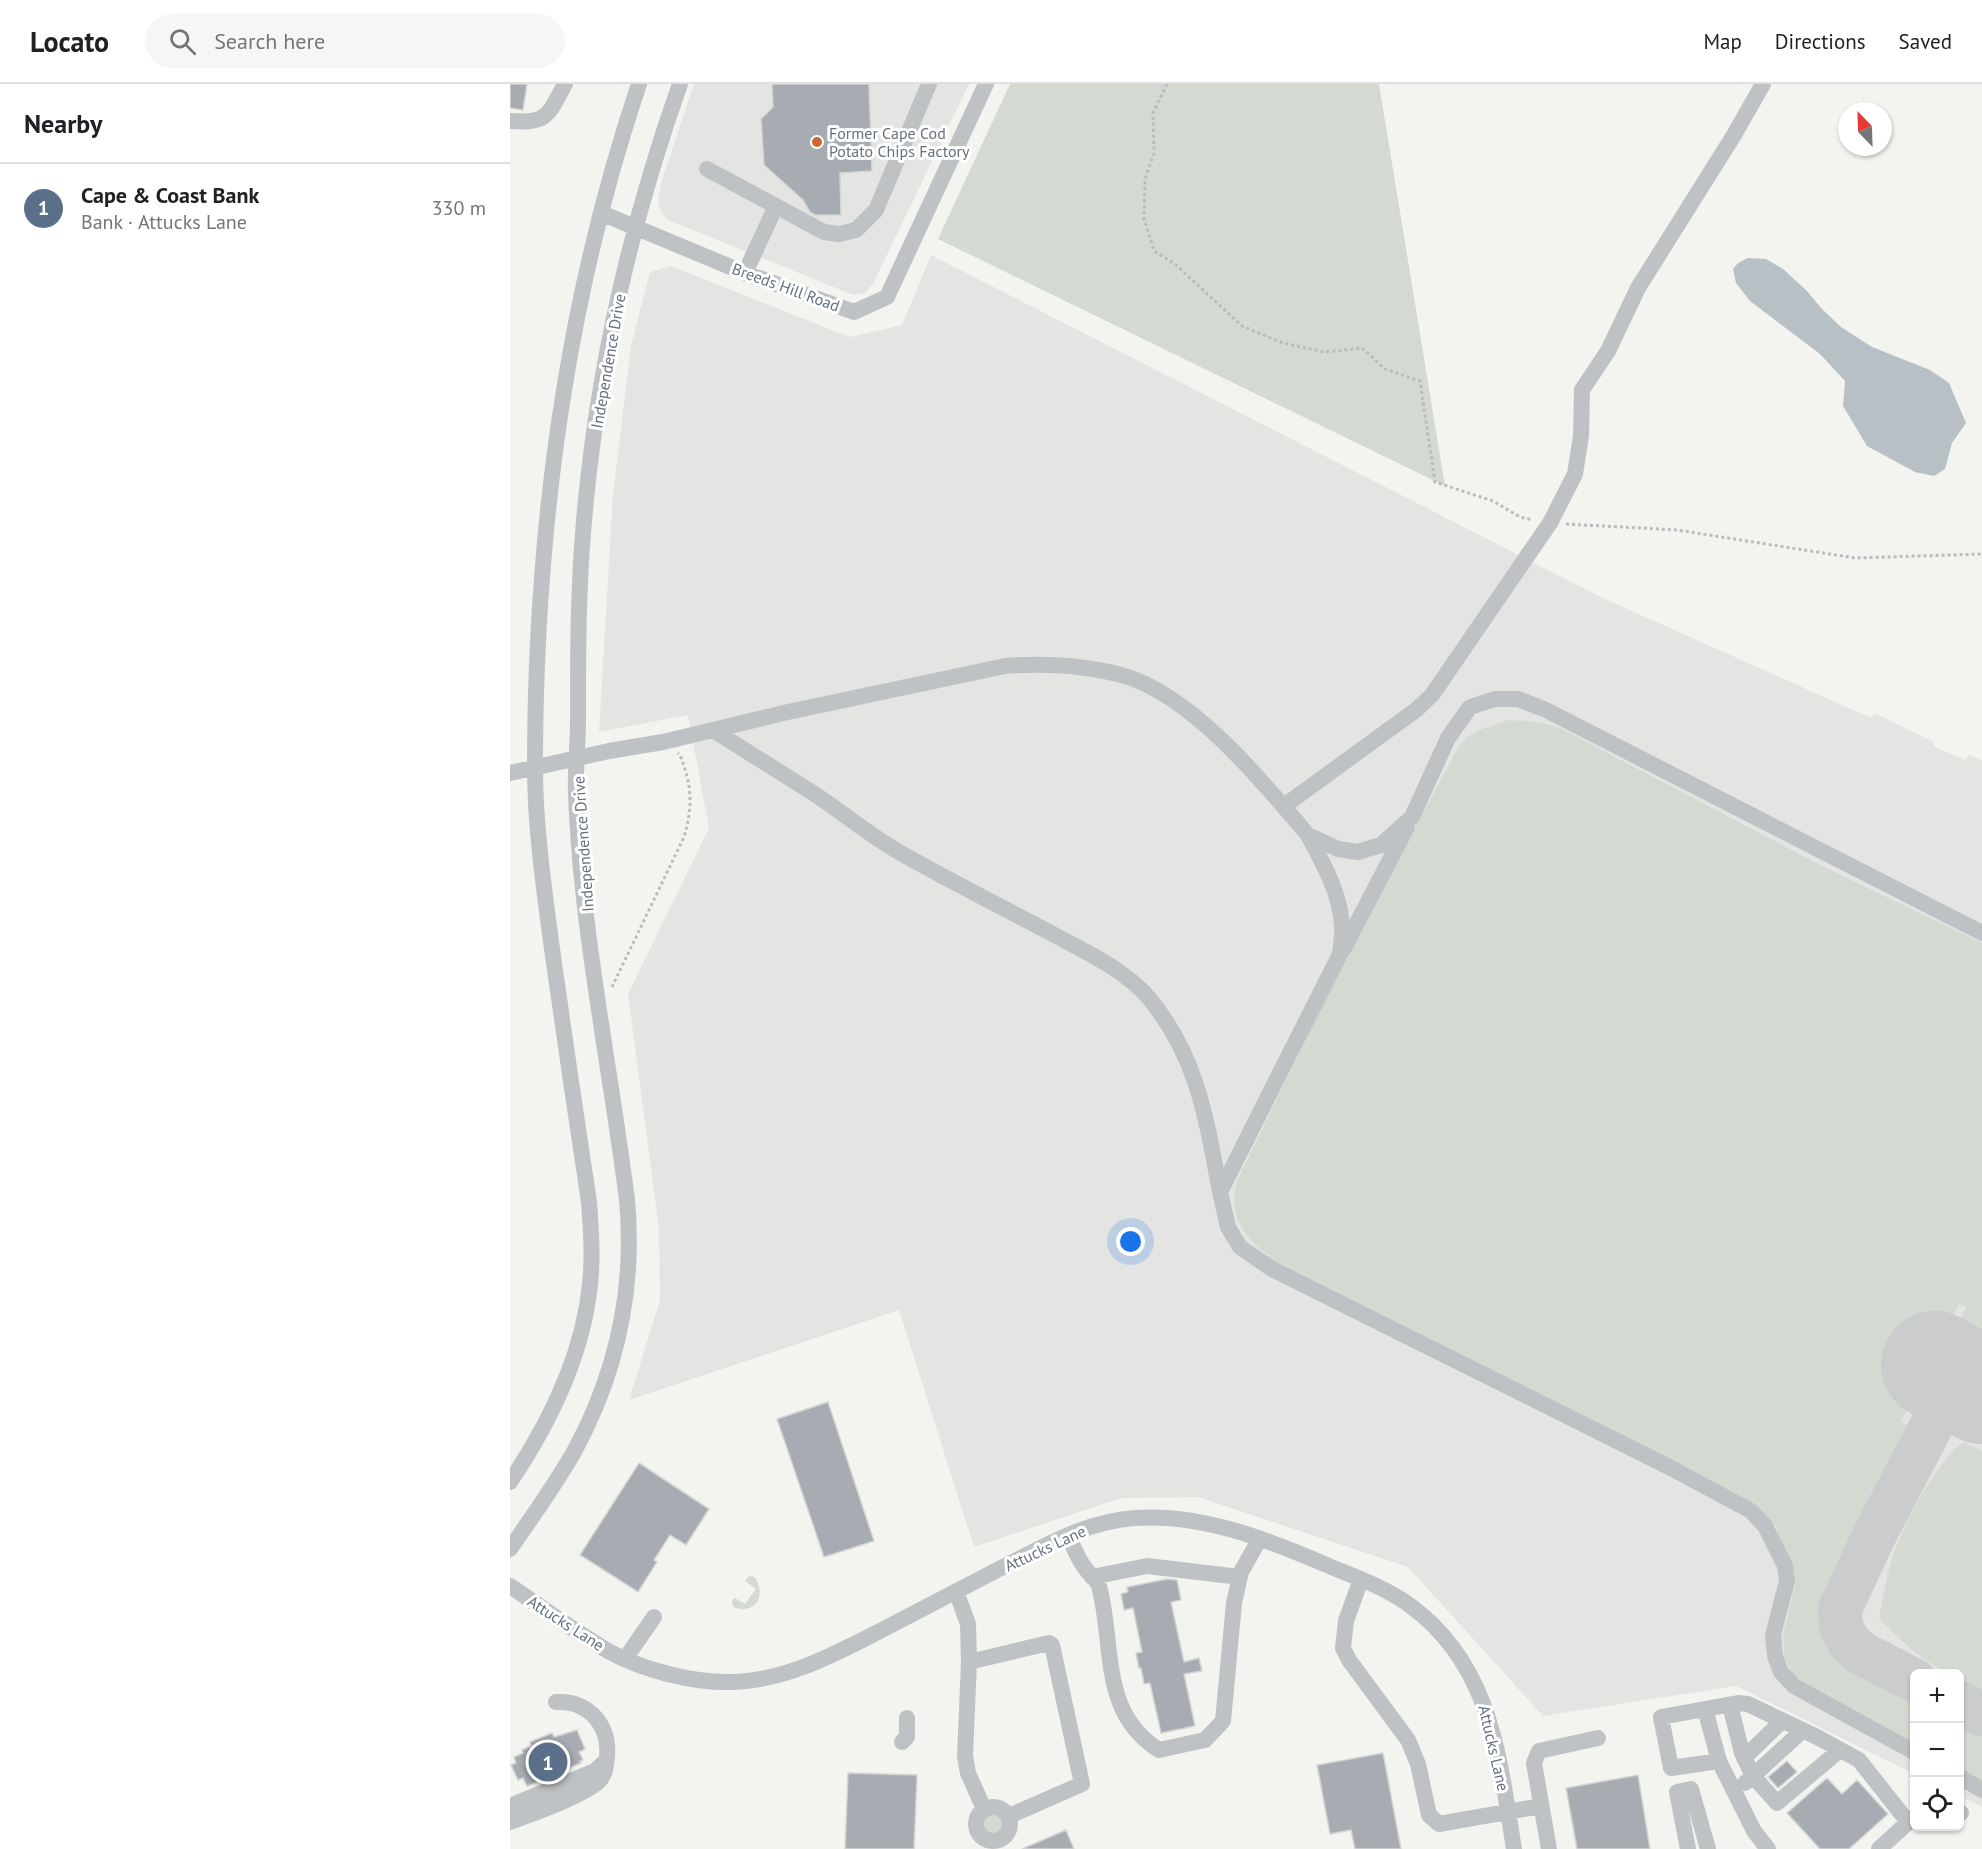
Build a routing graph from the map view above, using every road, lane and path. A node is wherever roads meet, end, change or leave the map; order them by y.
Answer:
1 (565, 84) edge
2 (639, 84) edge
3 (680, 84) edge
4 (929, 84) edge
5 (986, 84) edge
6 (1167, 84) edge
7 (1763, 84) edge
8 (510, 122) edge
9 (707, 169) dead end
10 (776, 206) junction
11 (601, 213) junction
12 (636, 227) junction
13 (745, 273) junction
14 (1550, 523) junction
15 (1982, 554) edge
16 (713, 730) junction
17 (663, 742) junction
18 (578, 758) junction
19 (535, 768) junction
20 (510, 773) edge
21 (1284, 806) junction
22 (1412, 817) junction
23 (1308, 836) junction
24 (1982, 933) edge
25 (1340, 954) junction
26 (609, 995) dead end
27 (1220, 1192) junction
28 (510, 1482) edge
29 (1068, 1535) junction
30 (1259, 1539) junction
31 (510, 1549) edge
32 (1092, 1577) junction
33 (1240, 1577) junction
34 (1361, 1579) junction
35 (510, 1586) edge
36 (956, 1592) junction
37 (654, 1617) dead end
38 (625, 1659) junction
39 (969, 1662) junction
40 (556, 1702) dead end
41 (1730, 1705) junction
42 (1705, 1709) junction
43 (907, 1718) dead end
44 (1782, 1721) junction
45 (1803, 1730) junction
46 (1598, 1738) dead end
47 (902, 1742) dead end
48 (1840, 1750) junction
49 (1910, 1750) edge
50 (1744, 1758) junction
51 (607, 1760) junction
52 (1719, 1761) junction
53 (1753, 1776) junction
54 (1964, 1780) edge
55 (1982, 1790) edge
56 (1735, 1793) junction
57 (510, 1798) edge
58 (510, 1806) edge
59 (1541, 1806) junction
60 (984, 1809) junction
61 (1508, 1812) junction
62 (510, 1815) edge
63 (1009, 1816) junction
64 (1910, 1818) edge
65 (1910, 1820) edge
66 (510, 1822) edge
67 (1889, 1846) edge
68 (1514, 1849) edge
69 (1549, 1849) edge
70 (1688, 1849) edge
71 (1708, 1849) edge
72 (1768, 1849) edge

1 - 8 street
2 - 11 street
3 - 12 street, Independence Drive
4 - 10 street
5 - 13 street, Breeds Hill Road
6 - 14 path
7 - 14 street
9 - 10 street
10 - 13 street
11 - 12 street, Breeds Hill Road
11 - 19 street
12 - 13 street, Breeds Hill Road
12 - 18 street, Independence Drive
14 - 15 path
14 - 21 street
16 - 17 street
16 - 21 street
16 - 27 street
17 - 18 street
17 - 26 path
18 - 19 street
18 - 31 street, Independence Drive
19 - 20 street
19 - 28 street
21 - 23 street
22 - 23 street
22 - 24 street
22 - 25 street
23 - 25 street
25 - 27 street
27 - 49 street
29 - 30 street, Attucks Lane
29 - 32 street
29 - 36 street, Attucks Lane
30 - 33 street
30 - 34 street, Attucks Lane
32 - 33 street
32 - 33 street
34 - 61 street, Attucks Lane
34 - 61 street
35 - 38 street, Attucks Lane
36 - 38 street, Attucks Lane
36 - 39 street
37 - 38 street
39 - 60 street
39 - 63 street
40 - 51 street
41 - 42 street
41 - 44 street
41 - 50 street
42 - 52 street
42 - 52 street
43 - 47 street
44 - 45 street
44 - 50 street
45 - 48 street
45 - 53 street
46 - 59 street
48 - 53 street
48 - 64 street
50 - 53 street
51 - 57 street
51 - 58 street
51 - 62 street
51 - 66 street
52 - 56 street
53 - 56 street
54 - 55 street
56 - 72 street
59 - 61 street
59 - 69 street
60 - 63 street
60 - 63 street
61 - 68 street, Attucks Lane
65 - 67 street
70 - 71 street

